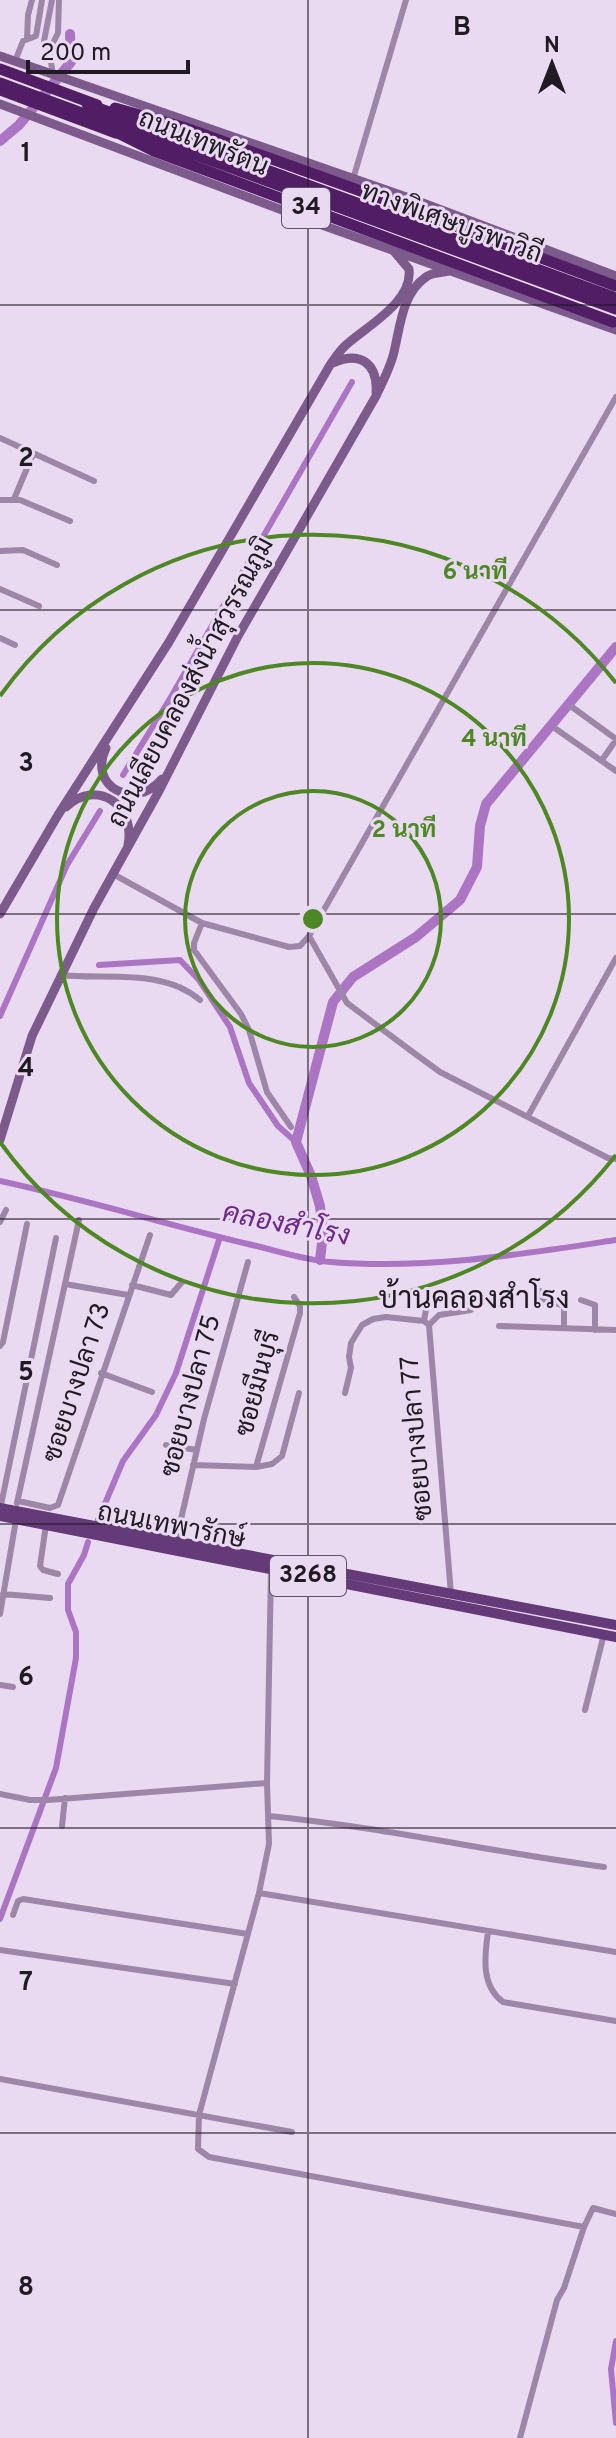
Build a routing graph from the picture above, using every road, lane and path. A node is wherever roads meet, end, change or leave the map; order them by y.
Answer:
1 (32, 0) edge
2 (42, 0) edge
3 (52, 0) edge
4 (59, 0) edge
5 (406, 0) edge
6 (36, 36) junction
7 (27, 39) junction
8 (44, 41) junction
9 (49, 51) junction
10 (0, 56) edge
11 (15, 61) junction
12 (0, 71) edge
13 (53, 74) junction
14 (0, 83) edge
15 (0, 90) edge
16 (1, 106) edge
17 (85, 109) junction
18 (171, 116) junction
19 (183, 136) junction
20 (353, 179) junction
21 (460, 236) junction
22 (392, 249) junction
23 (450, 266) junction
24 (616, 276) edge
25 (616, 286) edge
26 (616, 296) edge
27 (616, 309) edge
28 (615, 323) edge
29 (330, 365) junction
30 (376, 396) junction
31 (616, 397) edge
32 (0, 438) edge
33 (33, 454) junction
34 (94, 481) dead end
35 (14, 499) junction
36 (0, 500) edge
37 (70, 521) dead end
38 (0, 551) edge
39 (57, 565) dead end
40 (0, 589) edge
41 (39, 606) dead end
42 (0, 638) edge
43 (15, 645) dead end
44 (572, 707) dead end
45 (122, 715) junction
46 (556, 729) dead end
47 (616, 739) edge
48 (602, 760) junction
49 (169, 770) junction
50 (616, 771) edge
51 (58, 815) junction
52 (126, 854) junction
53 (113, 874) junction
54 (0, 914) edge
55 (202, 923) junction
56 (309, 936) junction
57 (616, 958) edge
58 (60, 975) junction
59 (200, 1000) dead end
60 (528, 1116) junction
61 (291, 1127) dead end
62 (0, 1139) edge
63 (616, 1159) edge
64 (6, 1210) dead end
65 (79, 1220) dead end
66 (0, 1222) edge
67 (27, 1224) dead end
68 (150, 1235) dead end
69 (56, 1238) dead end
70 (248, 1262) dead end
71 (182, 1282) dead end
72 (65, 1284) junction
73 (132, 1285) junction
74 (540, 1291) dead end
75 (128, 1295) junction
76 (294, 1297) dead end
77 (428, 1298) dead end
78 (473, 1300) dead end
79 (581, 1300) dead end
80 (426, 1323) junction
81 (499, 1326) dead end
82 (564, 1328) junction
83 (595, 1330) junction
84 (616, 1330) edge
85 (0, 1346) edge
86 (101, 1373) junction
87 (152, 1392) dead end
88 (299, 1393) dead end
89 (345, 1393) dead end
90 (166, 1445) dead end
91 (197, 1450) junction
92 (193, 1465) junction
93 (256, 1467) junction
94 (7, 1511) edge
95 (46, 1525) junction
96 (176, 1541) junction
97 (271, 1569) junction
98 (58, 1574) dead end
99 (3, 1594) junction
100 (451, 1594) junction
101 (50, 1598) dead end
102 (496, 1608) junction
103 (0, 1614) edge
104 (616, 1625) edge
105 (610, 1636) edge
106 (0, 1685) edge
107 (13, 1687) dead end
108 (585, 1710) dead end
109 (267, 1783) junction
110 (0, 1794) edge
111 (65, 1798) junction
112 (269, 1816) junction
113 (62, 1826) dead end
114 (604, 1867) dead end
115 (259, 1893) junction
116 (13, 1915) dead end
117 (488, 1931) junction
118 (248, 1934) junction
119 (0, 1950) edge
120 (616, 1952) edge
121 (235, 1984) junction
122 (616, 2021) edge
123 (0, 2079) edge
124 (199, 2115) junction
125 (292, 2132) dead end
126 (616, 2214) edge
127 (584, 2227) junction
128 (520, 2438) edge

1 - 7 street
2 - 6 street
3 - 8 street
4 - 9 street
5 - 20 street
6 - 7 street
6 - 8 street
7 - 11 street
8 - 9 street
9 - 13 street
10 - 11 main road, ถนนเทพรัตน / 34
11 - 13 main road, ถนนเทพรัตน / 34
12 - 17 highway, ทางพิเศษบูรพาวิถี
12 - 19 highway, ถนนเทพรัตน / 34
13 - 18 main road, ถนนเทพรัตน / 34
14 - 17 highway, ทางพิเศษบูรพาวิถี, bridge
15 - 23 highway, ถนนเทพรัตน / 34
16 - 22 main road, ถนนเทพรัตน / 34
17 - 25 highway, bridge
17 - 26 highway, ทางพิเศษบูรพาวิถี, bridge
17 - 27 highway, ทางพิเศษบูรพาวิถี, bridge
17 - 28 highway, bridge
18 - 19 main road, ถนนเทพรัตน
18 - 20 main road, ถนนเทพรัตน / 34
19 - 21 highway, ถนนเทพรัตน / 34
20 - 24 main road, ถนนเทพรัตน / 34
21 - 23 highway
21 - 26 highway, ถนนเทพรัตน / 34
22 - 23 main road, ถนนเทพรัตน / 34
22 - 29 main road, ถนนเลียบคลองส่งน้ำสุวรรณภูมิ
23 - 28 highway, ถนนเทพรัตน / 34
23 - 30 main road, ถนนเลียบคลองส่งน้ำสุวรรณภูมิ
29 - 30 main road
29 - 45 main road, ถนนเลียบคลองส่งน้ำสุวรรณภูมิ
30 - 49 main road, ถนนเลียบคลองส่งน้ำสุวรรณภูมิ
31 - 56 street
32 - 33 street
33 - 34 street
33 - 35 street
35 - 36 street
35 - 37 street
38 - 39 street
40 - 41 street
42 - 43 street
44 - 47 street
45 - 49 main road
45 - 51 main road, ถนนเลียบคลองส่งน้ำสุวรรณภูมิ
46 - 48 street
47 - 48 street
48 - 50 street
49 - 52 main road, ถนนเลียบคลองส่งน้ำสุวรรณภูมิ
51 - 52 main road
51 - 54 main road, ถนนเลียบคลองส่งน้ำสุวรรณภูมิ
52 - 53 main road, ถนนเลียบคลองส่งน้ำสุวรรณภูมิ
53 - 55 street
53 - 58 main road, ถนนเลียบคลองส่งน้ำสุวรรณภูมิ
55 - 56 street
55 - 61 street
56 - 60 street
57 - 60 street
58 - 59 street
58 - 62 main road, ถนนเลียบคลองส่งน้ำสุวรรณภูมิ
60 - 63 street
64 - 66 street
65 - 72 street
67 - 85 street
68 - 73 street, ซอยบางปลา 73
69 - 94 street
70 - 91 street, ซอยบางปลา 75
71 - 73 street
72 - 75 street
72 - 94 street
73 - 75 street, ซอยบางปลา 73
74 - 82 street
75 - 86 street, ซอยบางปลา 73
76 - 93 street, ซอยมีนบุรี
77 - 80 street
78 - 80 street
79 - 83 street
80 - 89 street, ซอยบางปลา 77
80 - 100 street, ซอยบางปลา 77
81 - 82 street
82 - 83 street
83 - 84 street
86 - 87 street
86 - 94 street, ซอยบางปลา 73
88 - 93 street
90 - 91 street
91 - 92 street, ซอยบางปลา 75
92 - 93 street, ซอยมีนบุรี
92 - 96 street, ซอยบางปลา 75
94 - 95 main road, ถนนเทพารักษ์ / 3268
94 - 96 main road, ถนนเทพารักษ์ / 3268
94 - 99 street
95 - 97 main road, ถนนเทพารักษ์ / 3268
95 - 98 street
96 - 100 main road, ถนนเทพารักษ์ / 3268
97 - 102 main road, ถนนเทพารักษ์ / 3268
97 - 109 street
99 - 101 street
99 - 103 street
100 - 102 main road, ถนนเทพารักษ์ / 3268
102 - 104 main road, ถนนเทพารักษ์ / 3268
102 - 105 main road, ถนนเทพารักษ์ / 3268
105 - 108 street
106 - 107 street
109 - 111 street
109 - 112 street
110 - 111 street
111 - 113 street
112 - 114 street
112 - 115 street
115 - 117 street
115 - 118 street
116 - 118 street
117 - 120 street
117 - 122 street
118 - 121 street
119 - 121 street
121 - 124 street
123 - 124 street
124 - 125 street
124 - 127 street
126 - 127 street
127 - 128 street

